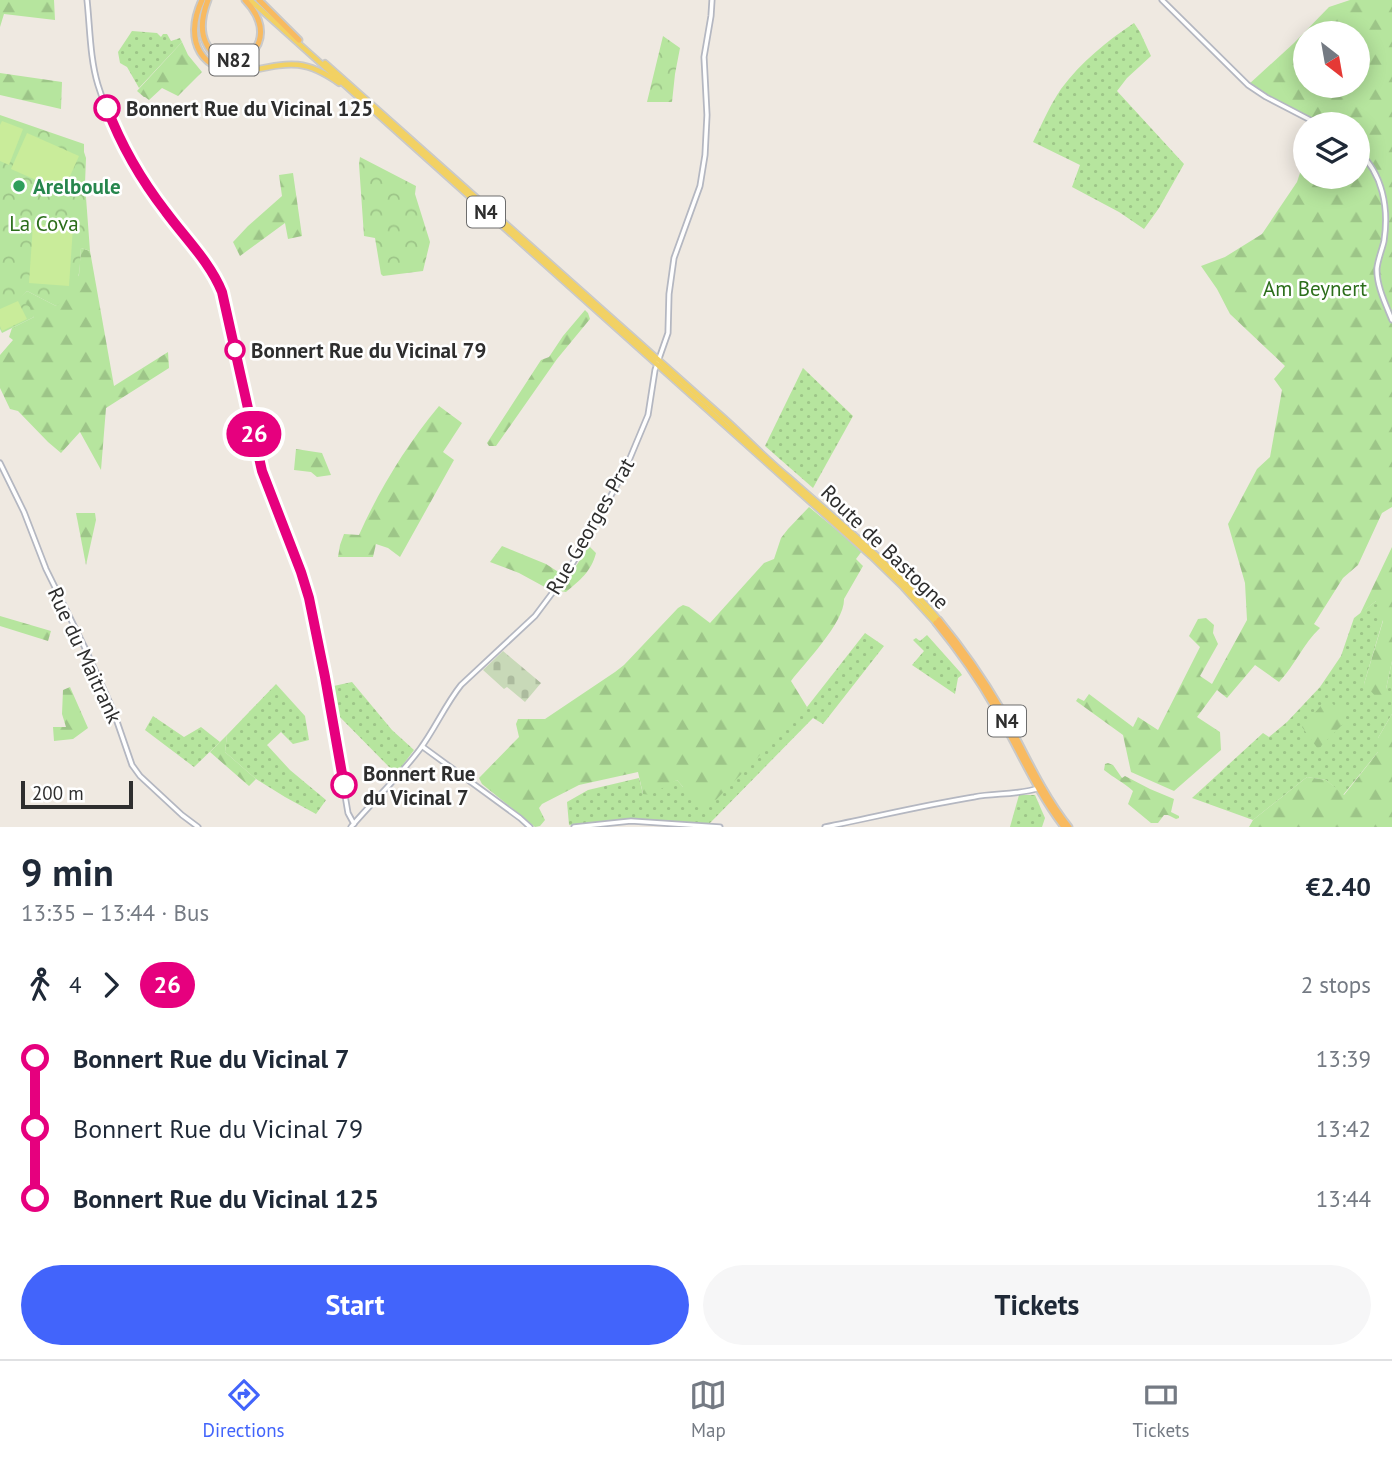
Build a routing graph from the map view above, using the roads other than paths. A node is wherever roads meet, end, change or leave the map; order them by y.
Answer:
1 (87, 0) edge
2 (202, 0) edge
3 (208, 0) edge
4 (245, 0) edge
5 (254, 0) edge
6 (712, 0) edge
7 (1162, 0) edge
8 (299, 40) joint
9 (248, 71) joint
10 (351, 92) junction
11 (1295, 112) edge
12 (1370, 165) edge
13 (1392, 320) edge
14 (657, 362) junction
15 (0, 463) edge
16 (937, 621) junction
17 (422, 746) junction
18 (1039, 788) junction
19 (352, 825) edge
20 (198, 827) edge
21 (530, 827) edge
22 (574, 827) edge
23 (720, 827) edge
24 (825, 827) edge
25 (1066, 827) edge

1 - 19 street
2 - 9 highway, N82
3 - 4 highway, N82
5 - 8 highway
5 - 10 main road, Route de Bastogne / N4
6 - 14 street, Rue Georges Prat
7 - 11 street
8 - 14 main road, Route de Bastogne / N4
9 - 10 main road, N82
10 - 14 main road, Route de Bastogne / N4
12 - 13 street
14 - 16 main road, Route de Bastogne / N4
14 - 17 street, Rue Georges Prat
15 - 20 street, Rue du Maitrank
16 - 18 highway, Route de Bastogne / N4
16 - 25 highway, Route de Bastogne / N4
17 - 19 street, Rue Georges Prat
17 - 21 street
18 - 24 street
18 - 25 highway, Route de Bastogne / N4
22 - 23 street

